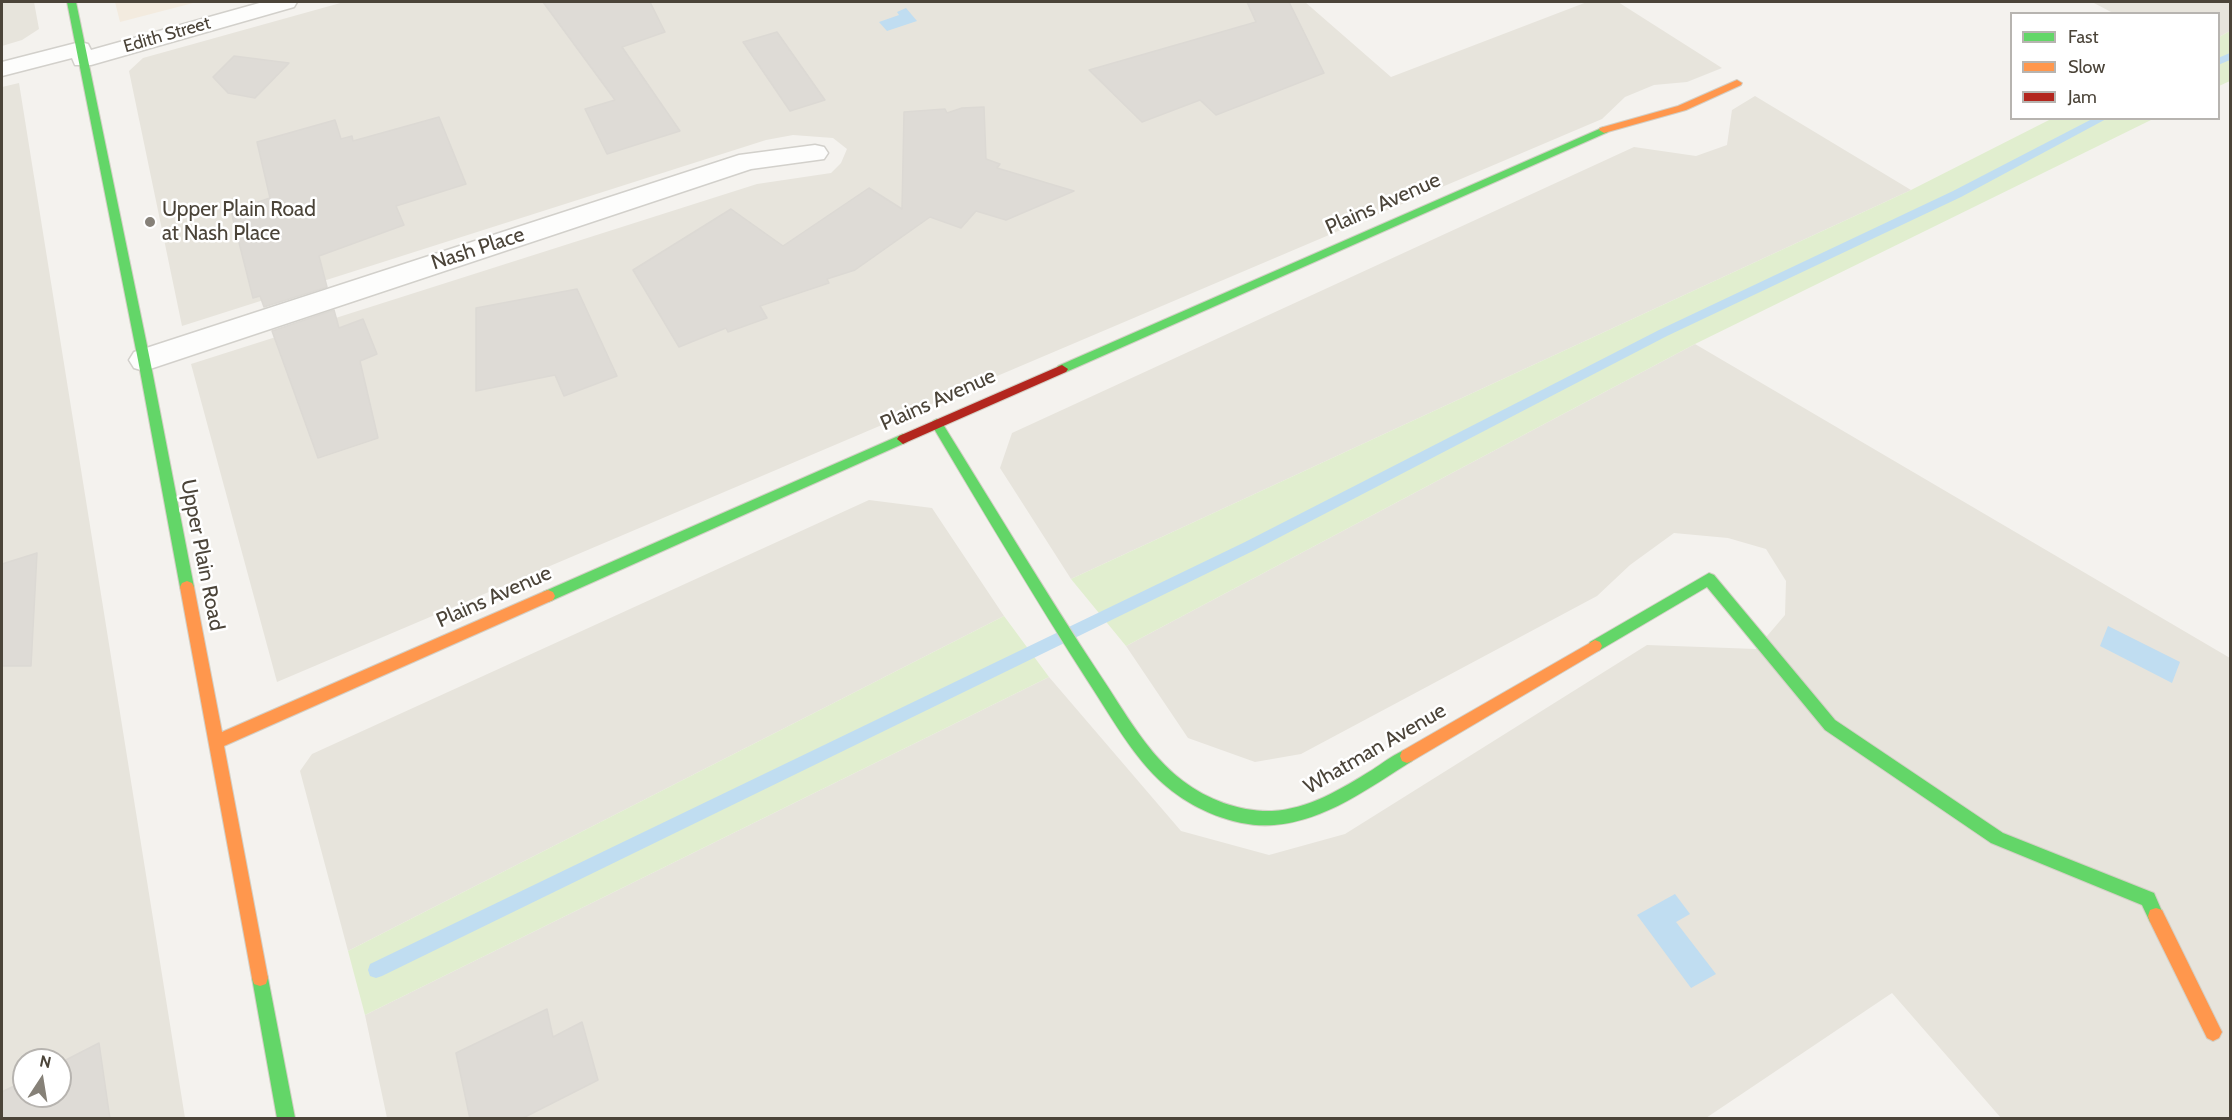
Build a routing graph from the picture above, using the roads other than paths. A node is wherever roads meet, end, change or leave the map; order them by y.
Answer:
1 (71, 2) edge
2 (286, 2) edge
3 (81, 54) junction
4 (2, 69) edge
5 (1737, 83) dead end
6 (815, 153) dead end
7 (144, 360) junction
8 (937, 424) junction
9 (216, 742) junction
10 (2213, 1032) dead end
11 (286, 1119) edge

1 - 3 street, Upper Plain Road
2 - 3 street, Edith Street
3 - 4 street, Edith Street
3 - 7 street, Upper Plain Road
5 - 8 street, Plains Avenue
6 - 7 street, Nash Place
7 - 9 street, Upper Plain Road
8 - 9 street, Plains Avenue
8 - 10 street, Whatman Avenue
9 - 11 street, Upper Plain Road

